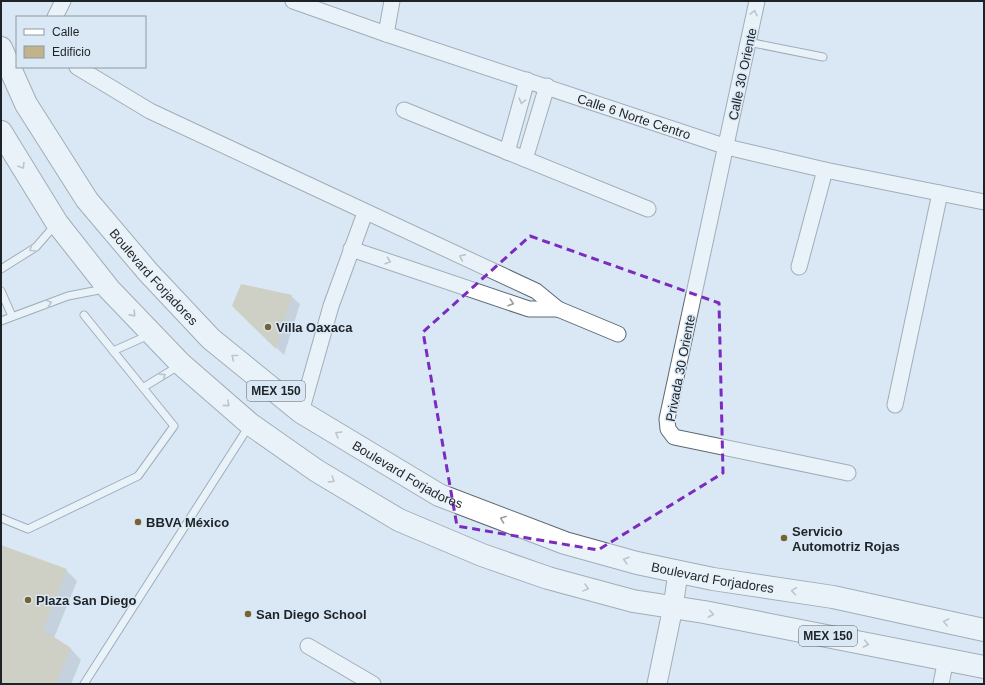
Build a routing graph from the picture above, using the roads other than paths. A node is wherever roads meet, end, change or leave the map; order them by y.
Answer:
1 (63, 1) edge
2 (292, 1) edge
3 (392, 1) edge
4 (757, 1) edge
5 (56, 16) edge
6 (386, 34) junction
7 (748, 42) junction
8 (1, 48) edge
9 (823, 57) dead end
10 (79, 68) edge
11 (527, 80) junction
12 (547, 86) junction
13 (404, 110) dead end
14 (1, 132) edge
15 (727, 147) junction
16 (507, 152) junction
17 (525, 159) junction
18 (824, 170) junction
19 (940, 193) junction
20 (984, 202) edge
21 (648, 209) dead end
22 (365, 213) junction
23 (58, 223) junction
24 (351, 249) junction
25 (480, 265) junction
26 (799, 267) dead end
27 (1, 269) edge
28 (469, 288) junction
29 (109, 289) junction
30 (1, 291) edge
31 (558, 308) junction
32 (84, 315) dead end
33 (12, 316) junction
34 (1, 321) edge
35 (151, 334) junction
36 (618, 334) dead end
37 (113, 351) junction
38 (181, 364) junction
39 (144, 387) junction
40 (895, 404) dead end
41 (301, 412) junction
42 (250, 424) junction
43 (848, 473) dead end
44 (1, 518) edge
45 (678, 572) junction
46 (673, 607) junction
47 (984, 630) edge
48 (308, 646) dead end
49 (946, 659) junction
50 (984, 667) edge
51 (84, 684) edge
52 (373, 684) edge
53 (657, 684) edge
54 (941, 684) edge

1 - 5 street
2 - 6 street, Calle 6 Norte Centro
3 - 6 street
7 -> 4 street, Calle 30 Oriente
6 - 11 street, Calle 6 Norte Centro
7 - 9 lane
7 - 15 street, Calle 30 Oriente
41 -> 8 main road, Boulevard Forjadores / MEX 150
10 - 22 street
11 - 12 street, Calle 6 Norte Centro
11 -> 16 street
12 - 15 street, Calle 6 Norte Centro
12 - 17 street
13 - 16 street
14 -> 23 main road, MEX 150
15 - 18 street, Calle 6 Norte Centro
15 - 43 street, Privada 30 Oriente
16 - 17 street
17 - 21 street
18 - 19 street, Calle 6 Norte Centro
18 - 26 street
19 - 20 street, Calle 6 Norte Centro
19 - 40 street
22 - 24 street
25 -> 22 street
23 -> 27 lane
23 - 29 main road, MEX 150
24 -> 28 street
24 - 41 street
25 - 28 street
25 - 31 street
28 -> 31 street
33 -> 29 lane
29 -> 35 main road, MEX 150
30 - 33 lane
31 - 36 street
32 - 37 lane
33 - 34 lane
35 - 37 lane
35 - 38 main road, MEX 150
37 - 39 lane
39 -> 38 lane
38 -> 42 main road, MEX 150
39 - 44 lane
45 -> 41 main road, Boulevard Forjadores / MEX 150
42 -> 46 main road, MEX 150
42 - 51 lane
45 - 46 street
47 -> 45 main road, Boulevard Forjadores / MEX 150
46 -> 49 main road, MEX 150
46 - 53 street
48 - 52 street
49 - 50 main road, MEX 150
49 - 54 street

